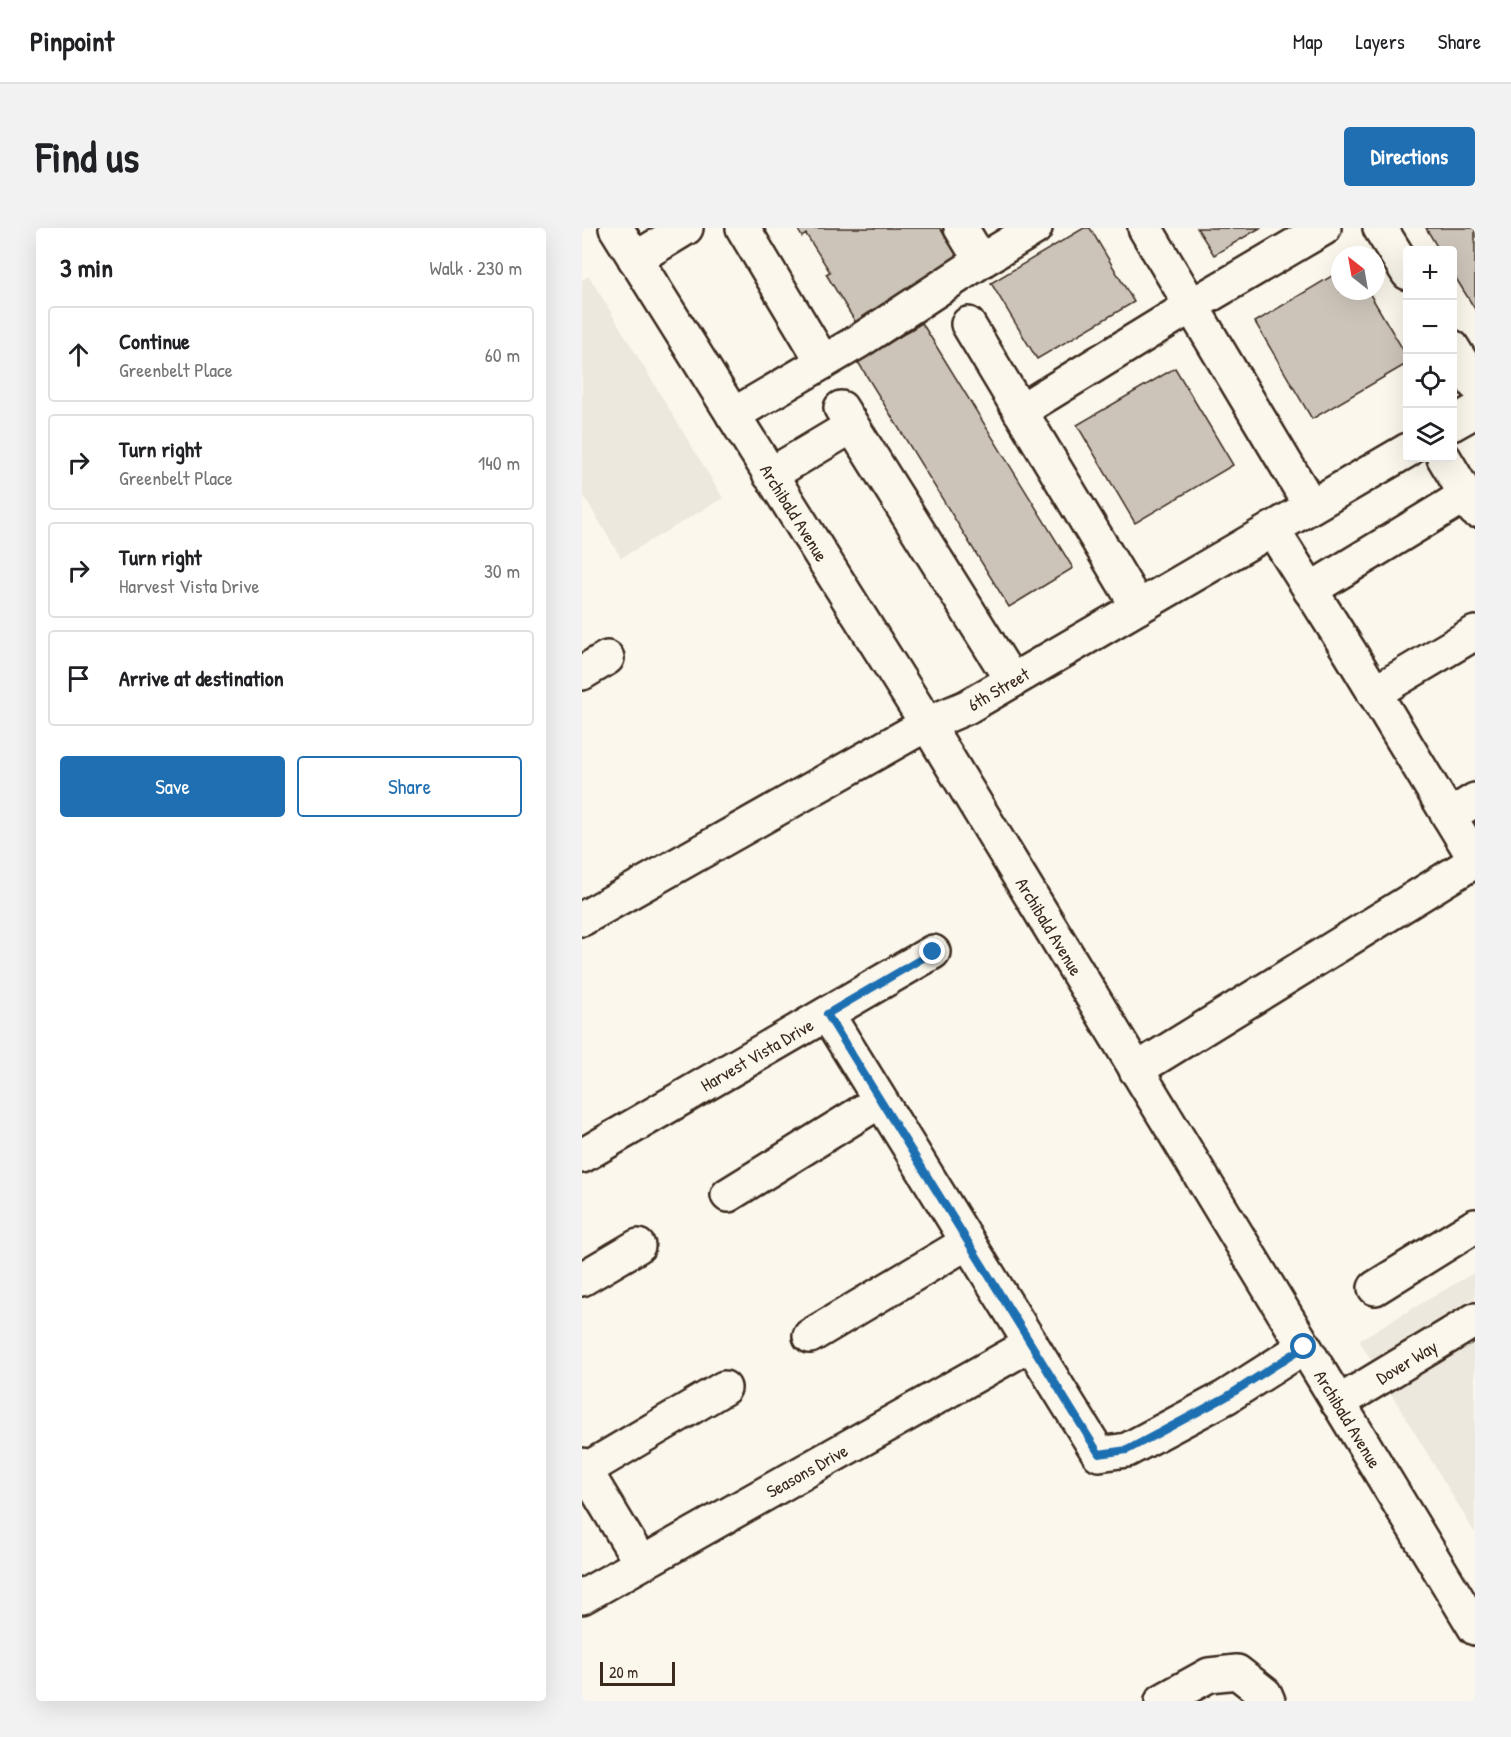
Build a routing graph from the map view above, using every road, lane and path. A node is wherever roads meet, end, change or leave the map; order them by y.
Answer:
1 (616, 228) edge
2 (686, 228) edge
3 (743, 228) edge
4 (961, 228) edge
5 (1035, 228) edge
6 (1145, 228) edge
7 (1324, 228) edge
8 (1380, 228) edge
9 (635, 259) junction
10 (981, 261) junction
11 (1403, 266) edge
12 (1191, 306) junction
13 (968, 324) dead end
14 (1456, 354) edge
15 (823, 362) junction
16 (1475, 384) edge
17 (1020, 411) junction
18 (1475, 411) edge
19 (733, 415) junction
20 (1457, 421) edge
21 (1403, 452) edge
22 (1447, 462) edge
23 (770, 475) junction
24 (1469, 495) edge
25 (1311, 506) junction
26 (1272, 529) junction
27 (1310, 590) junction
28 (1138, 607) junction
29 (1475, 633) edge
30 (1012, 681) junction
31 (1374, 693) junction
32 (927, 724) junction
33 (1462, 808) edge
34 (1475, 860) edge
35 (582, 919) edge
36 (933, 952) dead end
37 (827, 1014) junction
38 (1136, 1070) junction
39 (880, 1101) junction
40 (582, 1156) edge
41 (728, 1195) dead end
42 (1475, 1226) edge
43 (968, 1242) junction
44 (638, 1246) dead end
45 (582, 1279) edge
46 (1375, 1288) dead end
47 (1475, 1320) edge
48 (810, 1336) dead end
49 (1031, 1344) junction
50 (1304, 1347) junction
51 (724, 1388) dead end
52 (1338, 1403) junction
53 (583, 1469) edge
54 (641, 1563) junction
55 (582, 1597) edge
56 (1475, 1628) edge
57 (1162, 1701) edge
58 (1268, 1701) edge

1 - 9 main road, Archibald Avenue
2 - 9 main road
3 - 15 main road
4 - 10 main road
5 - 10 main road
6 - 12 main road
7 - 12 main road
8 - 11 main road
9 - 19 main road, Archibald Avenue
10 - 15 main road
12 - 17 main road
12 - 25 main road
13 - 17 main road
14 - 16 main road
15 - 19 main road
17 - 28 main road
18 - 20 main road
19 - 23 main road, Archibald Avenue
21 - 25 main road, 6th Street
22 - 24 main road
23 - 30 main road
23 - 32 main road, Archibald Avenue
24 - 27 main road
25 - 26 main road, 6th Street
26 - 27 main road
26 - 28 main road, 6th Street
27 - 31 main road
28 - 30 main road, 6th Street
29 - 31 main road
30 - 32 main road, 6th Street
31 - 33 main road
32 - 35 main road, 6th Street
32 - 38 main road, Archibald Avenue
33 - 34 main road
34 - 38 main road
36 - 37 main road, Harvest Vista Drive
37 - 39 main road
37 - 40 main road, Harvest Vista Drive
38 - 50 main road, Archibald Avenue
39 - 41 main road
39 - 43 main road
42 - 46 main road
43 - 48 main road
43 - 49 main road
44 - 45 main road
47 - 52 main road, Dover Way
49 - 50 main road
49 - 54 main road, Seasons Drive
50 - 52 main road, Archibald Avenue
51 - 53 main road
52 - 56 main road, Archibald Avenue
53 - 54 main road
54 - 55 main road, Seasons Drive
57 - 58 main road

